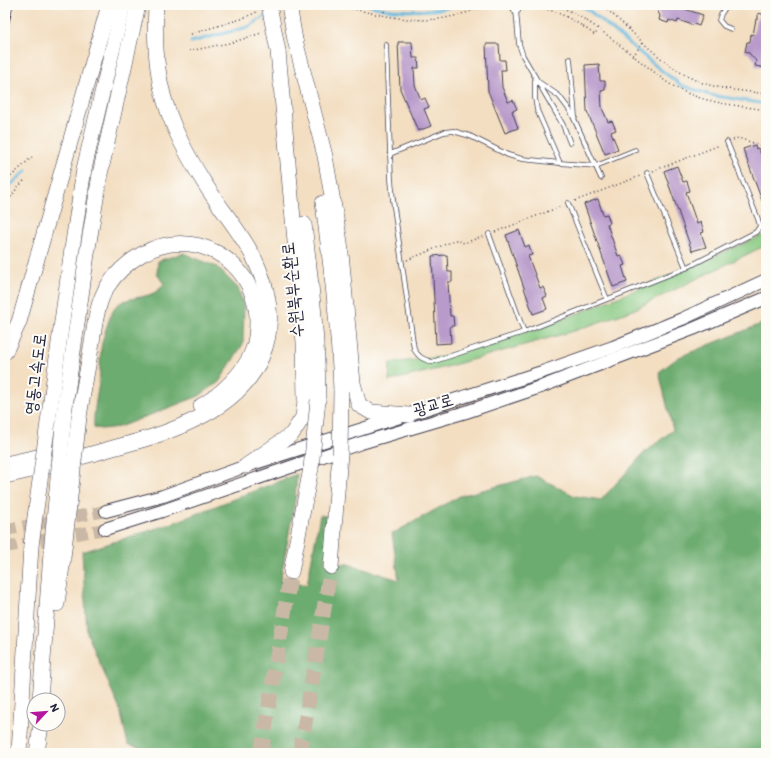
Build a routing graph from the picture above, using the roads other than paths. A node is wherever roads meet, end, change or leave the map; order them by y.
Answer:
1 (109, 5) edge
2 (123, 5) edge
3 (138, 5) edge
4 (156, 5) edge
5 (728, 5) edge
6 (265, 7) edge
7 (294, 7) edge
8 (515, 7) edge
9 (731, 29) dead end
10 (296, 40) junction
11 (386, 45) dead end
12 (278, 51) junction
13 (570, 59) dead end
14 (535, 80) junction
15 (575, 119) junction
16 (728, 142) road end
17 (570, 143) dead end
18 (635, 150) dead end
19 (390, 154) junction
20 (560, 163) junction
21 (596, 166) junction
22 (647, 173) road end
23 (601, 178) dead end
24 (568, 203) road end
25 (489, 234) road end
26 (686, 268) junction
27 (766, 280) edge
28 (766, 298) edge
29 (607, 299) junction
30 (524, 332) junction
31 (5, 352) edge
32 (72, 415) junction
33 (409, 415) junction
34 (5, 464) edge
35 (246, 466) junction
36 (5, 476) edge
37 (106, 511) tunnel mouth
38 (105, 529) tunnel mouth
39 (57, 556) junction
40 (331, 567) tunnel mouth
41 (291, 572) tunnel mouth
42 (41, 692) edge
43 (45, 692) edge
44 (38, 732) edge
45 (19, 753) edge
46 (36, 753) edge

1 - 31 highway
2 - 45 highway, 영동고속도로, bridge
3 - 32 highway, 영동고속도로
4 - 36 highway
5 - 9 lane
6 - 12 highway, 수원북부순환로, bridge
7 - 10 highway, bridge
8 - 14 lane
10 - 33 highway
10 - 40 highway, bridge
11 - 19 lane
12 - 35 highway
12 - 41 highway, 수원북부순환로, bridge
13 - 15 lane
14 - 15 lane
14 - 17 lane
14 - 20 lane
15 - 21 lane
16 - 26 lane
18 - 21 lane
19 - 20 lane
19 - 30 lane
20 - 21 lane
21 - 23 lane
22 - 26 lane
24 - 29 lane
25 - 30 lane
26 - 29 lane
27 - 33 main road, 광교로
28 - 38 main road, 광교로
29 - 30 lane
32 - 34 highway
32 - 39 highway, 영동고속도로, bridge
33 - 35 main road, 광교로
35 - 37 main road, 광교로
39 - 42 highway, 영동고속도로
39 - 43 highway
44 - 46 highway

